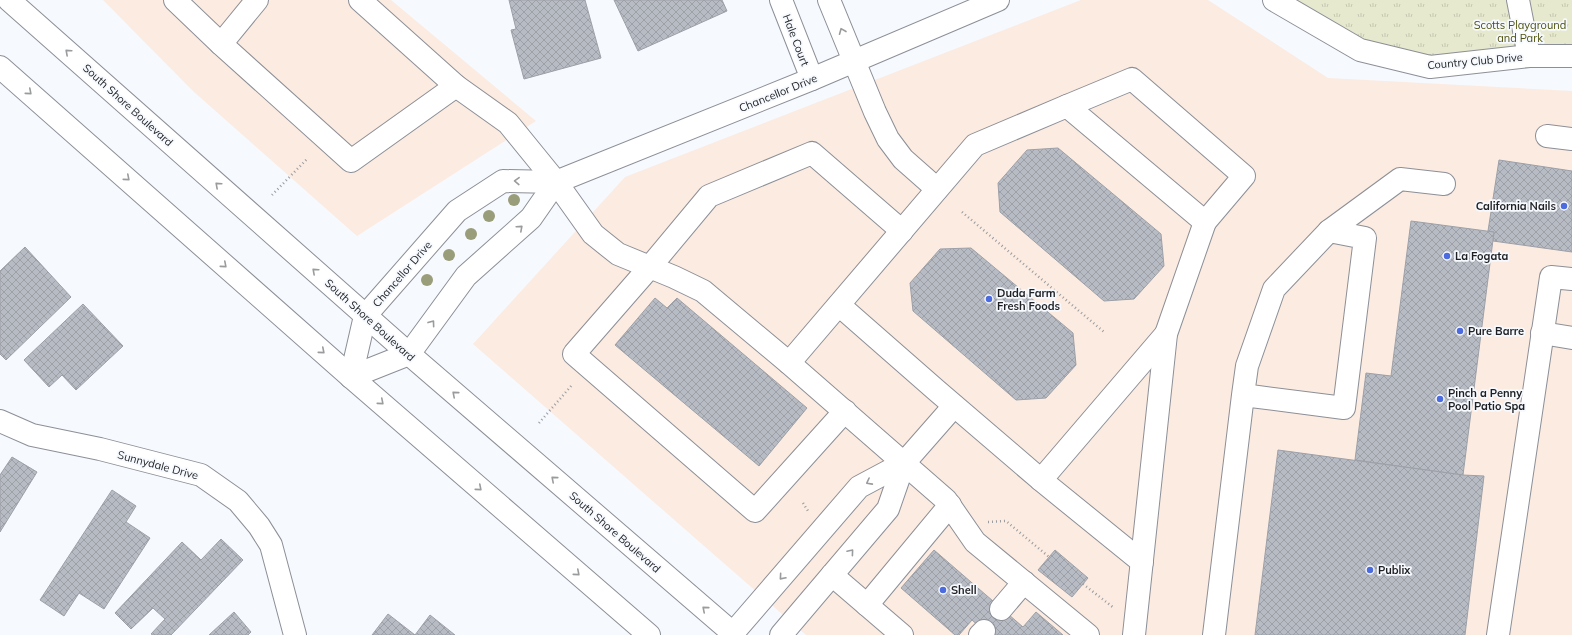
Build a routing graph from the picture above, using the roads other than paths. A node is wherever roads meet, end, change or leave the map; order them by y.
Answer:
1 (9, 0) edge
2 (175, 0) edge
3 (257, 0) edge
4 (360, 0) edge
5 (781, 0) edge
6 (830, 0) edge
7 (998, 0) edge
8 (1274, 0) edge
9 (1518, 0) edge
10 (221, 44) junction
11 (1529, 56) junction
12 (1572, 56) edge
13 (854, 61) junction
14 (0, 67) edge
15 (812, 79) junction
16 (456, 86) junction
17 (1067, 106) junction
18 (1547, 136) dead end
19 (1572, 139) edge
20 (556, 182) junction
21 (1444, 184) dead end
22 (937, 189) junction
23 (1205, 222) junction
24 (902, 231) junction
25 (1329, 231) junction
26 (649, 268) junction
27 (1572, 279) edge
28 (839, 304) junction
29 (365, 316) junction
30 (1542, 333) junction
31 (1166, 334) junction
32 (1572, 338) edge
33 (409, 354) junction
34 (789, 363) junction
35 (351, 377) junction
36 (1244, 395) junction
37 (954, 406) junction
38 (845, 411) junction
39 (0, 421) edge
40 (904, 463) junction
41 (1041, 480) junction
42 (956, 514) junction
43 (1142, 562) junction
44 (832, 575) junction
45 (1024, 582) junction
46 (867, 605) junction
47 (1001, 609) dead end
48 (1134, 630) edge
49 (734, 634) edge
50 (295, 635) edge
51 (649, 635) edge
52 (781, 635) edge
53 (902, 635) edge
54 (1088, 635) edge
55 (1214, 635) edge
56 (1498, 635) edge

29 -> 1 street, South Shore Boulevard
2 - 10 street
3 - 10 street
4 - 16 street
5 - 15 street, Hale Court
13 -> 6 street
7 - 13 street, Chancellor Drive
8 - 11 street, Country Club Drive
9 - 11 street
10 - 16 street
11 - 12 street, Country Club Drive
13 - 15 street, Chancellor Drive
13 - 22 street
14 -> 35 street
15 - 20 street, Chancellor Drive
16 - 20 street
17 - 22 street
17 - 23 street
17 - 23 street
18 - 19 street
20 - 26 street
20 -> 29 street, Chancellor Drive
33 -> 20 street
21 - 25 street
22 - 24 street
23 - 31 street
24 - 26 street
24 - 28 street
25 - 36 street
25 - 36 street
26 - 34 street
26 - 38 street
27 - 30 street
28 - 34 street
28 - 37 street
29 - 33 street, South Shore Boulevard
29 - 35 street, Chancellor Drive
30 - 32 street
30 - 56 street
31 - 41 street
31 - 43 street
33 - 35 street
49 -> 33 street, South Shore Boulevard
34 - 38 street
35 -> 51 street
36 - 55 street
37 - 40 street
37 - 41 street
38 - 40 street
39 - 50 street, Sunnydale Drive
40 - 42 street
44 -> 40 street
40 -> 49 street
41 - 43 street
42 - 45 street
42 - 46 street
43 - 48 street
44 - 46 street
44 - 52 street
45 - 47 street
45 - 54 street
46 - 53 street

